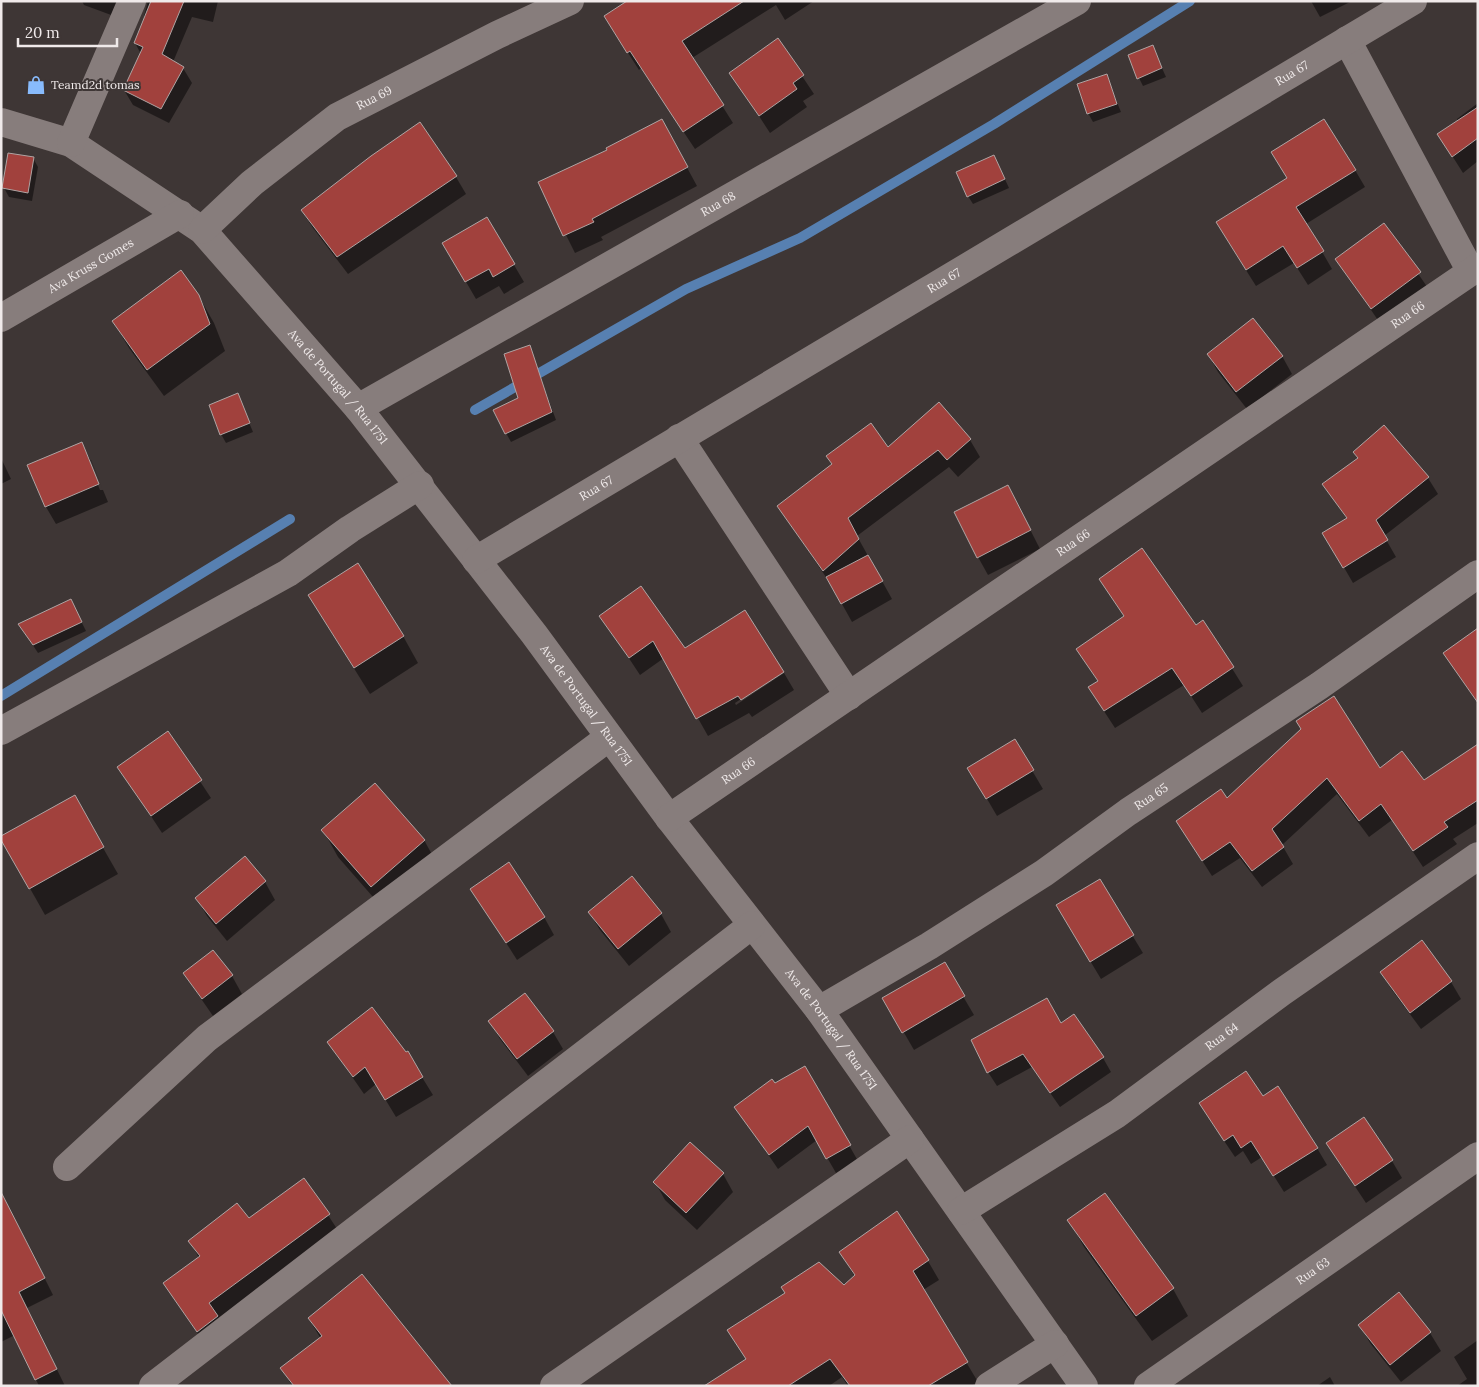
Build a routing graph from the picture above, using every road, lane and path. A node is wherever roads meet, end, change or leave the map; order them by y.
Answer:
1 (132, 1) edge
2 (570, 1) edge
3 (1077, 1) edge
4 (1413, 1) edge
5 (1347, 40) junction
6 (1, 122) edge
7 (71, 143) junction
8 (180, 214) junction
9 (202, 230) junction
10 (1474, 270) edge
11 (1, 318) edge
12 (358, 408) junction
13 (679, 438) junction
14 (420, 485) junction
15 (476, 560) junction
16 (1478, 574) edge
17 (849, 696) junction
18 (1, 731) edge
19 (608, 738) junction
20 (669, 818) junction
21 (1478, 856) edge
22 (752, 925) junction
23 (819, 1010) junction
24 (910, 1139) junction
25 (1478, 1156) edge
26 (67, 1167) dead end
27 (961, 1211) junction
28 (1055, 1344) junction
29 (156, 1385) edge
30 (554, 1386) edge
31 (989, 1386) edge
32 (1084, 1386) edge
33 (1148, 1386) edge

1 - 7 street
2 - 9 street, Rua 69
3 - 12 street, Rua 68
4 - 5 street, Rua 67
5 - 10 street
5 - 13 street, Rua 67
6 - 7 street, Ava de Portugal / Rua 1751
7 - 8 street, Ava de Portugal / Rua 1751
8 - 9 street, Ava de Portugal / Rua 1751
8 - 11 street, Ava Kruss Gomes
9 - 12 street, Ava de Portugal / Rua 1751
10 - 17 street, Rua 66
12 - 14 street, Ava de Portugal / Rua 1751
13 - 15 street, Rua 67
13 - 17 street
14 - 15 street, Ava de Portugal / Rua 1751
14 - 18 street
15 - 19 street, Ava de Portugal / Rua 1751
16 - 23 street, Rua 65
17 - 20 street, Rua 66
19 - 20 street, Ava de Portugal / Rua 1751
19 - 26 street
20 - 22 street, Ava de Portugal / Rua 1751
21 - 27 street, Rua 64
22 - 23 street, Ava de Portugal / Rua 1751
22 - 29 street
23 - 24 street, Ava de Portugal / Rua 1751
24 - 27 street, Ava de Portugal / Rua 1751
24 - 30 street
25 - 33 street, Rua 63
27 - 28 street, Ava de Portugal / Rua 1751
28 - 31 street
28 - 32 street, Ava de Portugal / Rua 1751

